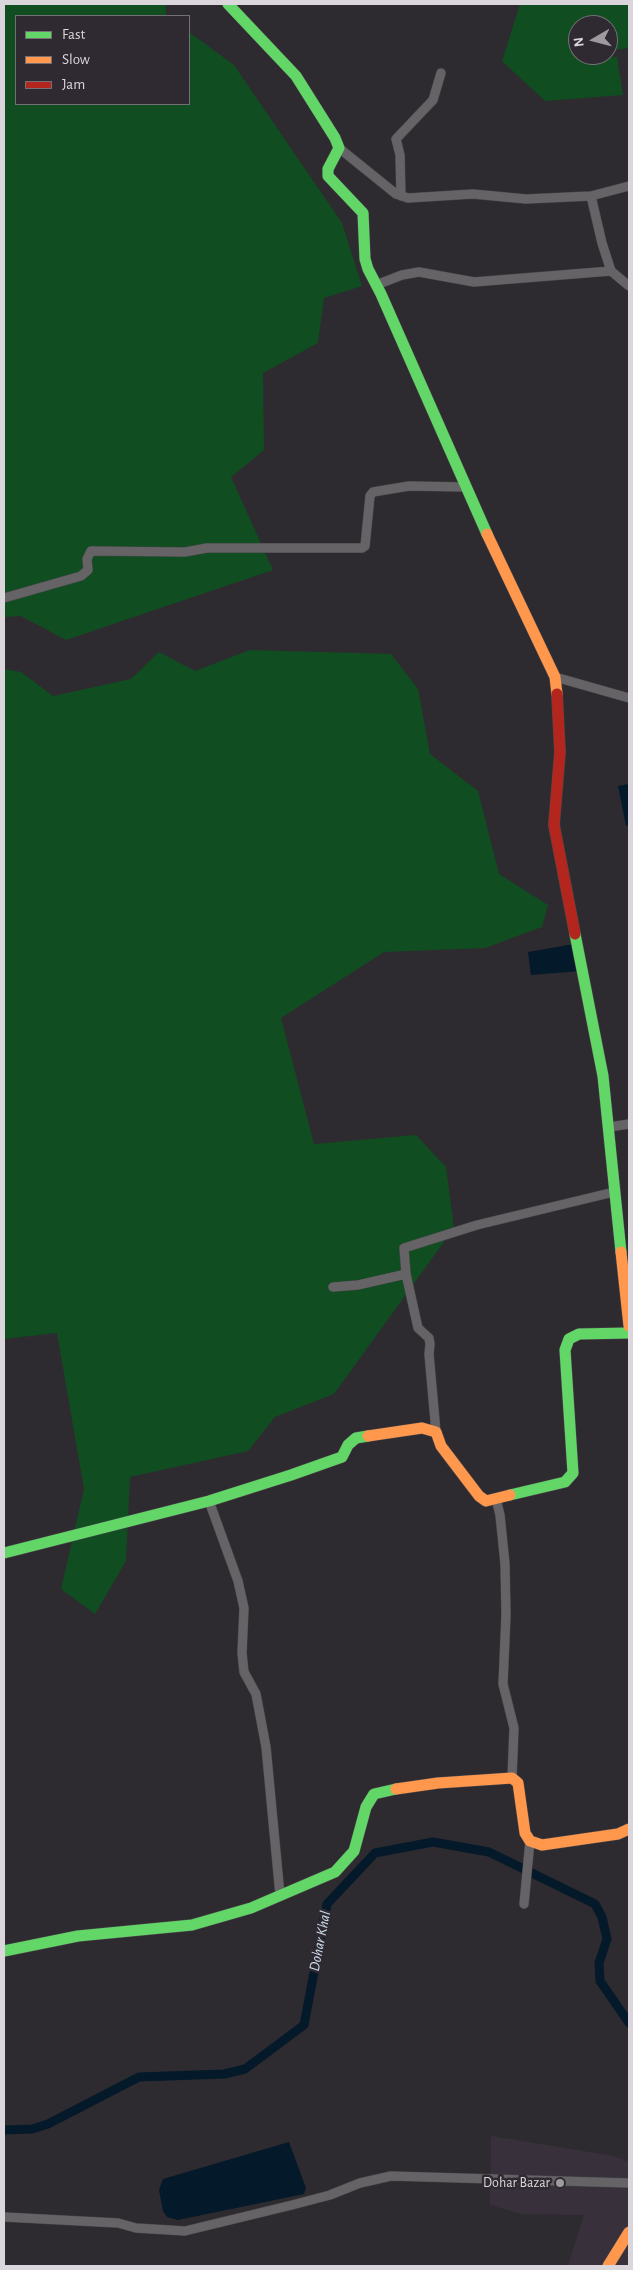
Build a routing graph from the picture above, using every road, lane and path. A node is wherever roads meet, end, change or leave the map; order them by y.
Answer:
1 (228, 4) edge
2 (441, 73) dead end
3 (339, 148) junction
4 (629, 186) edge
5 (401, 196) junction
6 (591, 196) junction
7 (611, 271) junction
8 (376, 285) junction
9 (629, 286) edge
10 (465, 487) junction
11 (4, 598) edge
12 (555, 677) junction
13 (629, 698) edge
14 (629, 1124) edge
15 (609, 1126) junction
16 (614, 1192) junction
17 (406, 1274) junction
18 (333, 1287) dead end
19 (629, 1326) edge
20 (629, 1333) edge
21 (436, 1432) junction
22 (496, 1499) junction
23 (210, 1501) junction
24 (4, 1553) edge
25 (512, 1778) junction
26 (629, 1829) edge
27 (530, 1842) junction
28 (280, 1896) junction
29 (524, 1904) dead end
30 (4, 1951) edge
31 (629, 2183) edge
32 (4, 2217) edge
33 (629, 2232) edge
34 (608, 2266) edge

1 - 3 street
2 - 5 street
3 - 5 street
3 - 8 street
4 - 6 street
5 - 6 street
6 - 7 street
7 - 8 street
7 - 9 street
8 - 10 street
10 - 11 street
10 - 12 street
12 - 13 street
12 - 15 street
14 - 15 street
15 - 16 street
16 - 17 street
16 - 19 street
17 - 18 street
17 - 21 street
20 - 22 street
21 - 22 street
21 - 23 street
22 - 25 street
23 - 24 street
23 - 28 street
25 - 27 street
25 - 28 street
26 - 27 street
27 - 29 street
28 - 30 street
31 - 32 street
33 - 34 street

